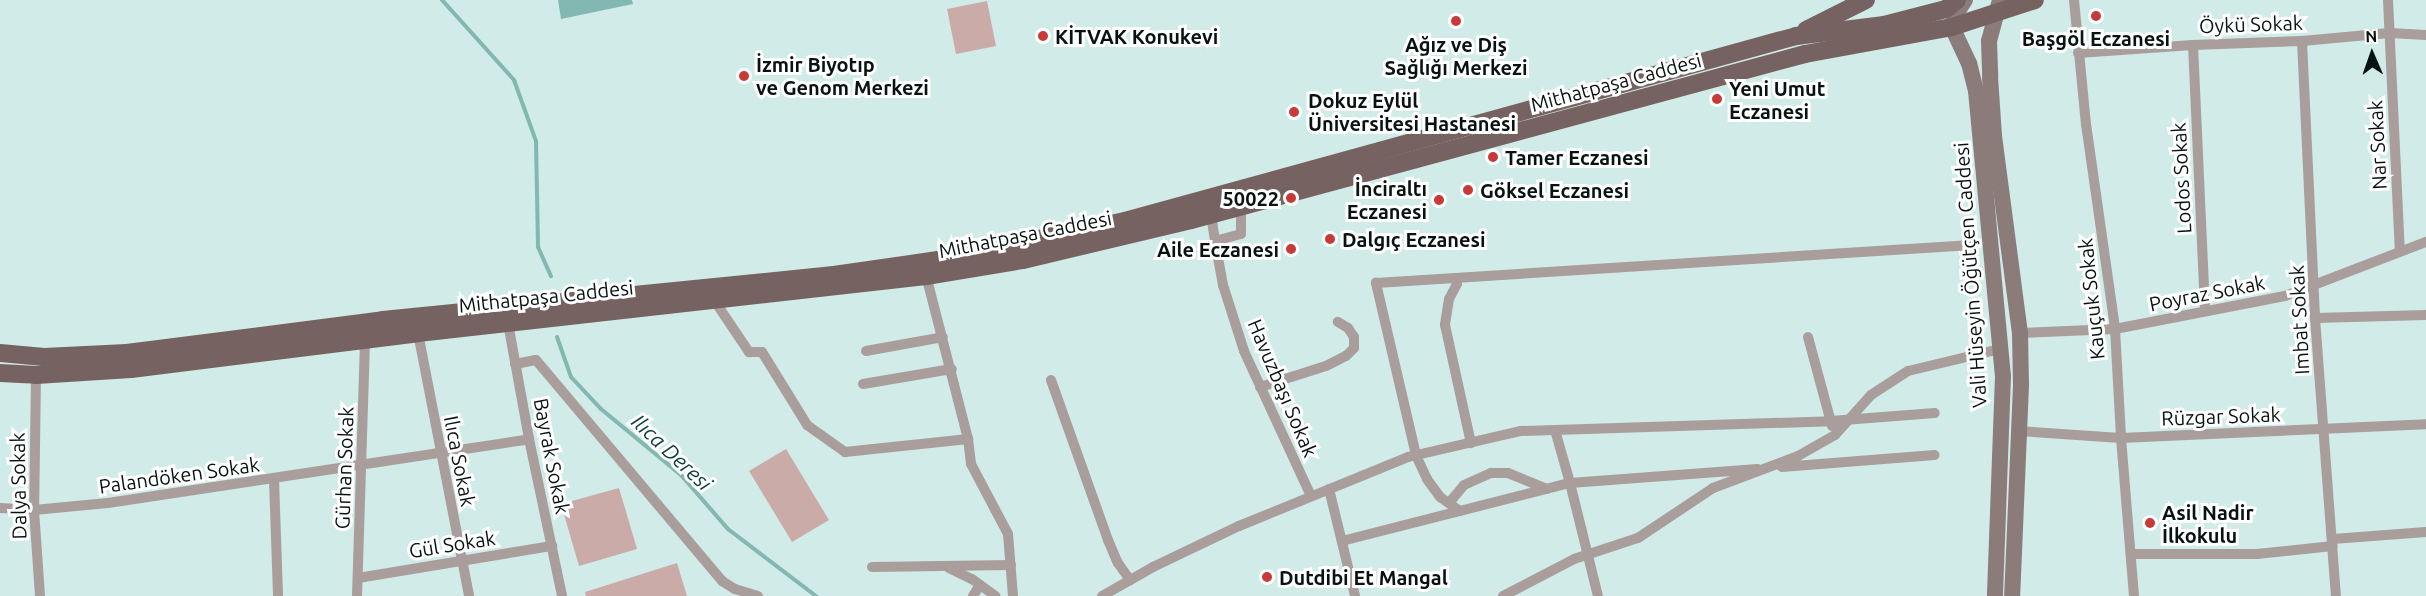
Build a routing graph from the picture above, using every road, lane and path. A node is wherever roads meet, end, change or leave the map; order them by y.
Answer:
1 (1866, 0) edge
2 (1957, 0) edge
3 (1965, 0) edge
4 (2035, 0) edge
5 (2074, 0) edge
6 (2388, 0) edge
7 (1999, 5) edge
8 (1953, 27) junction
9 (2390, 33) junction
10 (2426, 35) edge
11 (1796, 36) junction
12 (2302, 41) junction
13 (2193, 45) junction
14 (2078, 53) junction
15 (1805, 54) junction
16 (1241, 207) junction
17 (1211, 215) junction
18 (1215, 241) junction
19 (2426, 242) edge
20 (1972, 245) dead end
21 (2400, 252) junction
22 (926, 276) junction
23 (1455, 278) junction
24 (2314, 286) junction
25 (714, 300) junction
26 (2205, 310) junction
27 (2426, 315) edge
28 (2315, 318) junction
29 (1338, 322) dead end
30 (508, 323) junction
31 (2115, 328) junction
32 (418, 333) junction
33 (2020, 333) junction
34 (943, 337) junction
35 (1808, 338) dead end
36 (365, 340) junction
37 (2000, 349) junction
38 (866, 351) dead end
39 (0, 353) edge
40 (515, 364) junction
41 (952, 369) junction
42 (0, 373) edge
43 (36, 375) junction
44 (1051, 380) dead end
45 (863, 384) dead end
46 (1260, 387) junction
47 (1935, 413) dead end
48 (1849, 419) junction
49 (1831, 421) junction
50 (2426, 424) edge
51 (1555, 430) junction
52 (2018, 430) junction
53 (2324, 430) junction
54 (1835, 435) junction
55 (2121, 438) junction
56 (529, 439) junction
57 (968, 439) junction
58 (1471, 443) junction
59 (439, 453) junction
60 (1416, 455) junction
61 (1935, 455) dead end
62 (362, 466) junction
63 (1770, 468) junction
64 (274, 480) junction
65 (1570, 483) junction
66 (1329, 489) junction
67 (1547, 489) junction
68 (1311, 496) junction
69 (1449, 503) junction
70 (0, 508) edge
71 (34, 510) junction
72 (1460, 511) junction
73 (2426, 532) edge
74 (1342, 542) junction
75 (2333, 542) junction
76 (552, 546) junction
77 (1589, 554) junction
78 (2131, 554) junction
79 (462, 560) junction
80 (1011, 565) junction
81 (946, 566) junction
82 (873, 567) dead end
83 (358, 578) junction
84 (1130, 580) junction
85 (980, 585) junction
86 (40, 596) edge
87 (278, 596) edge
88 (357, 596) edge
89 (469, 596) edge
90 (562, 596) edge
91 (758, 596) edge
92 (973, 596) edge
93 (995, 596) edge
94 (1013, 596) edge
95 (1102, 596) edge
96 (1355, 596) edge
97 (1503, 596) edge
98 (1598, 596) edge
99 (1995, 596) edge
100 (2012, 596) edge
101 (2134, 596) edge
102 (2336, 596) edge

1 - 11 main road
2 - 11 main road, Mithatpaşa Caddesi
3 - 8 main road
4 - 7 main road, Mithatpaşa Caddesi
5 - 14 street, Kauçuk Sokak
6 - 9 street, Nar Sokak
7 - 8 main road, Mithatpaşa Caddesi
7 - 33 main road, Vali Hüseyin Öğütçen Caddesi
8 - 15 main road, Mithatpaşa Caddesi
8 - 37 main road, Vali Hüseyin Öğütçen Caddesi
9 - 10 street, Öykü Sokak
9 - 12 street, Öykü Sokak
9 - 21 street, Nar Sokak
11 - 15 main road
11 - 39 main road, Mithatpaşa Caddesi
12 - 13 street, Öykü Sokak
12 - 24 street, Imbat Sokak
13 - 14 street, Öykü Sokak
13 - 26 street, Lodos Sokak
14 - 31 street, Kauçuk Sokak
15 - 16 main road, Mithatpaşa Caddesi
16 - 17 main road, Mithatpaşa Caddesi
16 - 18 street
17 - 18 street, Havuzbaşı Sokak
17 - 22 main road, Mithatpaşa Caddesi
18 - 46 street, Havuzbaşı Sokak
19 - 21 street, Poyraz Sokak
20 - 23 street
21 - 24 street, Poyraz Sokak
22 - 25 main road, Mithatpaşa Caddesi
22 - 34 street
23 - 58 street
23 - 60 street
24 - 26 street, Poyraz Sokak
24 - 28 street, Imbat Sokak
25 - 30 main road, Mithatpaşa Caddesi
25 - 57 street
26 - 31 street, Poyraz Sokak
27 - 28 street
28 - 53 street, Imbat Sokak
29 - 46 street
30 - 32 main road, Mithatpaşa Caddesi
30 - 40 street, Bayrak Sokak
31 - 33 street, Poyraz Sokak
31 - 55 street, Kauçuk Sokak
32 - 36 main road, Mithatpaşa Caddesi
32 - 59 street, Ilıca Sokak
33 - 52 main road, Vali Hüseyin Öğütçen Caddesi
34 - 38 street
34 - 41 street
35 - 49 street
36 - 43 main road, Mithatpaşa Caddesi
36 - 62 street, Gürhan Sokak
37 - 48 street
37 - 99 main road, Vali Hüseyin Öğütçen Caddesi
40 - 56 street, Bayrak Sokak
40 - 91 street
41 - 45 street
41 - 57 street
42 - 43 main road, Mithatpaşa Caddesi
43 - 71 street, Dalya Sokak
44 - 84 street
46 - 68 street, Havuzbaşı Sokak
47 - 48 street
48 - 49 street
48 - 54 street
49 - 51 street
49 - 54 street
50 - 53 street, Rüzgar Sokak
51 - 58 street
51 - 65 street
52 - 55 street, Rüzgar Sokak
52 - 100 main road, Vali Hüseyin Öğütçen Caddesi
53 - 55 street, Rüzgar Sokak
53 - 75 street, Imbat Sokak
54 - 63 street
55 - 78 street, Kauçuk Sokak
56 - 59 street, Palandöken Sokak
56 - 76 street, Bayrak Sokak
57 - 80 street
58 - 60 street
59 - 62 street, Palandöken Sokak
59 - 79 street, Ilıca Sokak
60 - 66 street
60 - 69 street
61 - 63 street
62 - 64 street, Palandöken Sokak
62 - 83 street, Gürhan Sokak
63 - 65 street
63 - 77 street
64 - 71 street, Palandöken Sokak
64 - 87 street
65 - 67 street
65 - 77 street
66 - 68 street
66 - 74 street
67 - 69 street
67 - 72 street
68 - 84 street
69 - 72 street
70 - 71 street, Palandöken Sokak
71 - 86 street, Dalya Sokak
72 - 74 street
73 - 75 street
74 - 96 street
75 - 78 street
75 - 102 street, Imbat Sokak
76 - 79 street, Gül Sokak
76 - 90 street, Bayrak Sokak
77 - 97 street
77 - 98 street
78 - 101 street, Kauçuk Sokak
79 - 83 street, Gül Sokak
79 - 89 street, Ilıca Sokak
80 - 81 street
80 - 94 street
81 - 82 street
81 - 85 street
83 - 88 street, Gürhan Sokak
84 - 95 street
85 - 92 street
85 - 93 street

